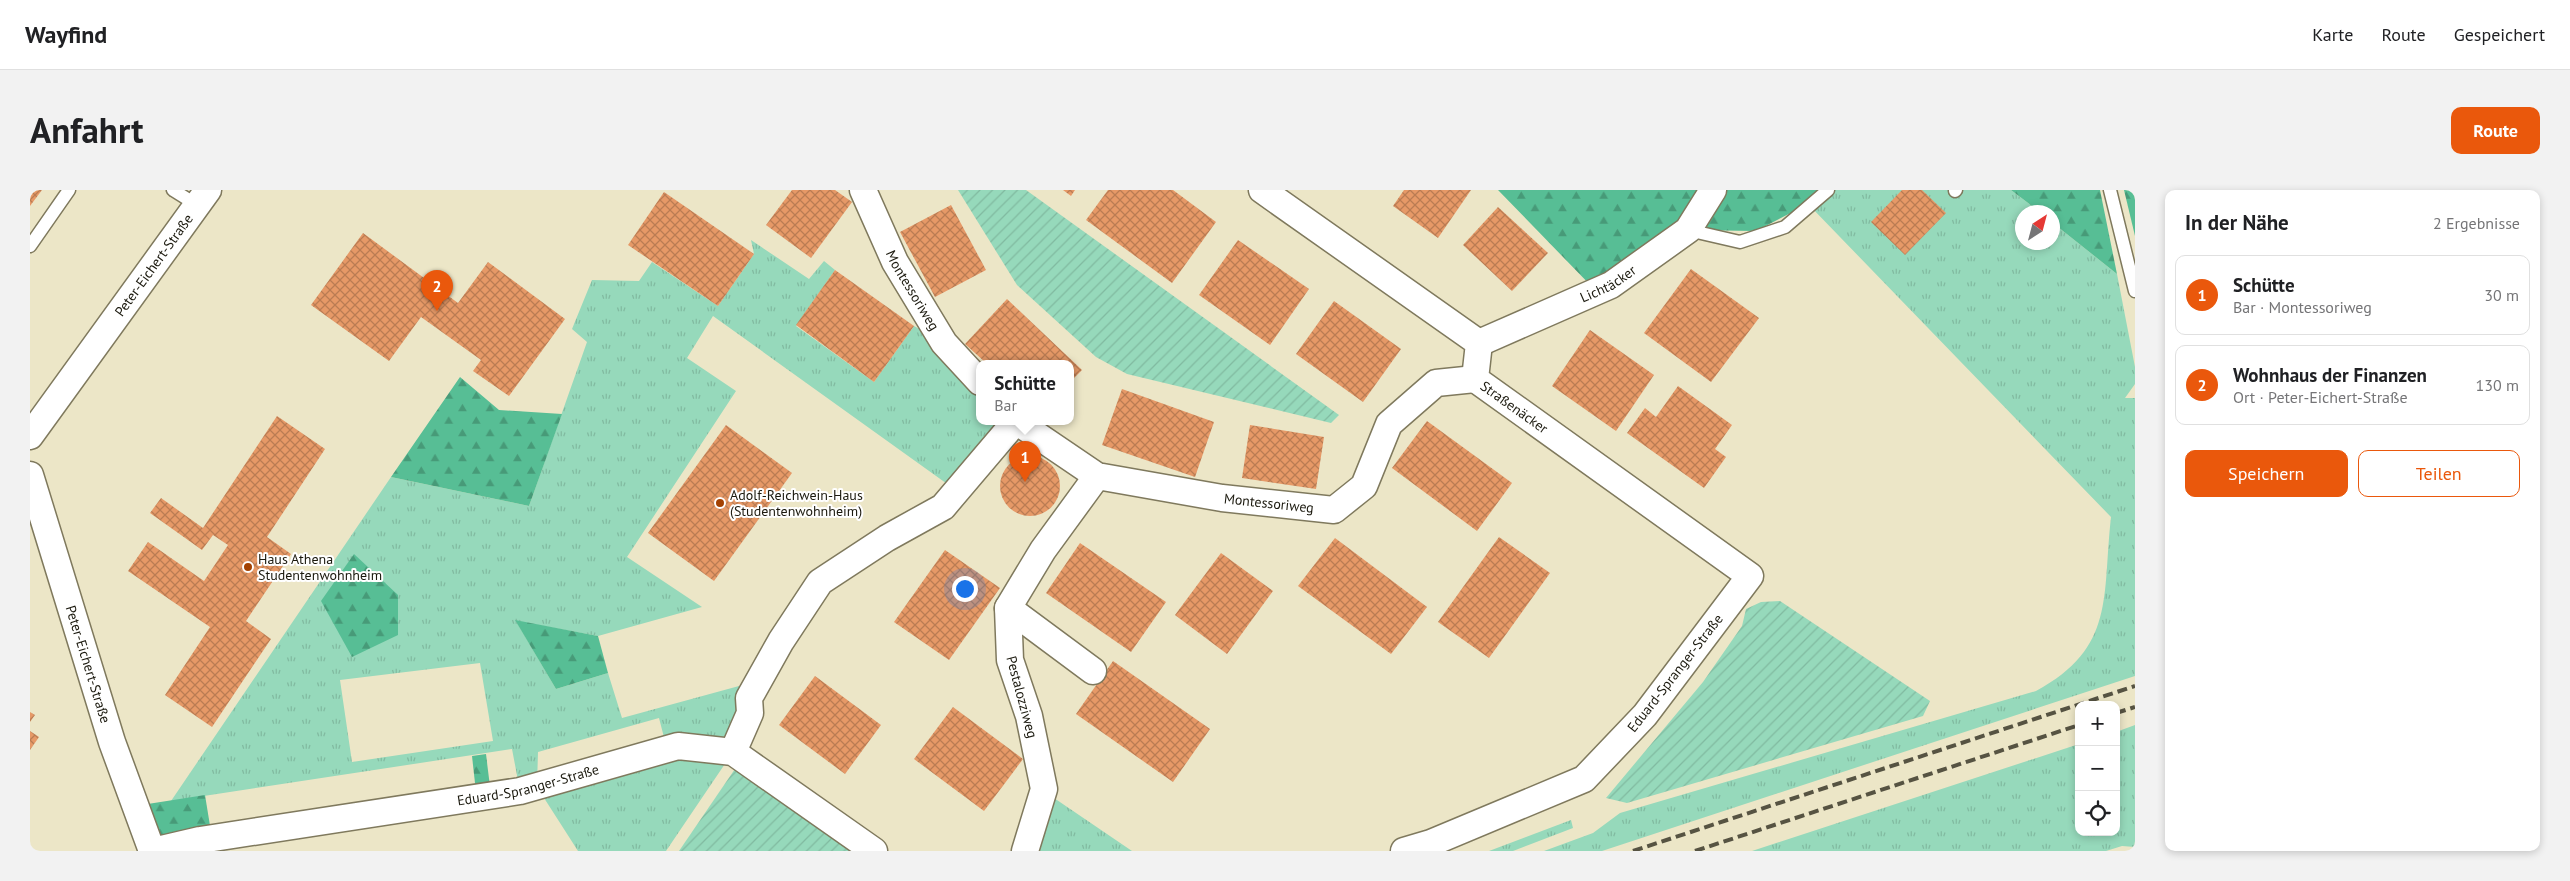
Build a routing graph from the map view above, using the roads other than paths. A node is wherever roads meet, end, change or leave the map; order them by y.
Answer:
1 (69, 190) edge
2 (173, 190) edge
3 (863, 190) edge
4 (1262, 190) edge
5 (1713, 190) edge
6 (1828, 190) edge
7 (2110, 190) edge
8 (202, 198) edge
9 (1688, 230) junction
10 (30, 246) edge
11 (2135, 291) edge
12 (1479, 343) junction
13 (976, 378) edge
14 (1475, 379) junction
15 (1013, 425) edge
16 (1022, 425) edge
17 (30, 436) edge
18 (30, 475) edge
19 (1097, 476) junction
20 (1750, 576) joint
21 (1008, 608) junction
22 (1093, 672) dead end
23 (733, 752) junction
24 (152, 851) edge
25 (874, 851) edge
26 (1025, 851) edge
27 (1404, 851) edge

1 - 10 lane
2 - 8 lane
3 - 13 street, Montessoriweg
4 - 12 street
5 - 9 street, Lichtäcker
6 - 9 lane
7 - 11 lane
8 - 17 street, Peter-Eichert-Straße
9 - 12 street, Lichtäcker
12 - 14 street, Straßenäcker
14 - 19 street, Montessoriweg
14 - 20 street, Straßenäcker
15 - 23 street
16 - 19 street, Montessoriweg
18 - 24 street, Peter-Eichert-Straße
19 - 21 street
20 - 27 street, Eduard-Spranger-Straße
21 - 22 street
21 - 26 street, Pestalozziweg
23 - 24 street, Eduard-Spranger-Straße
23 - 25 street, Eduard-Spranger-Straße

